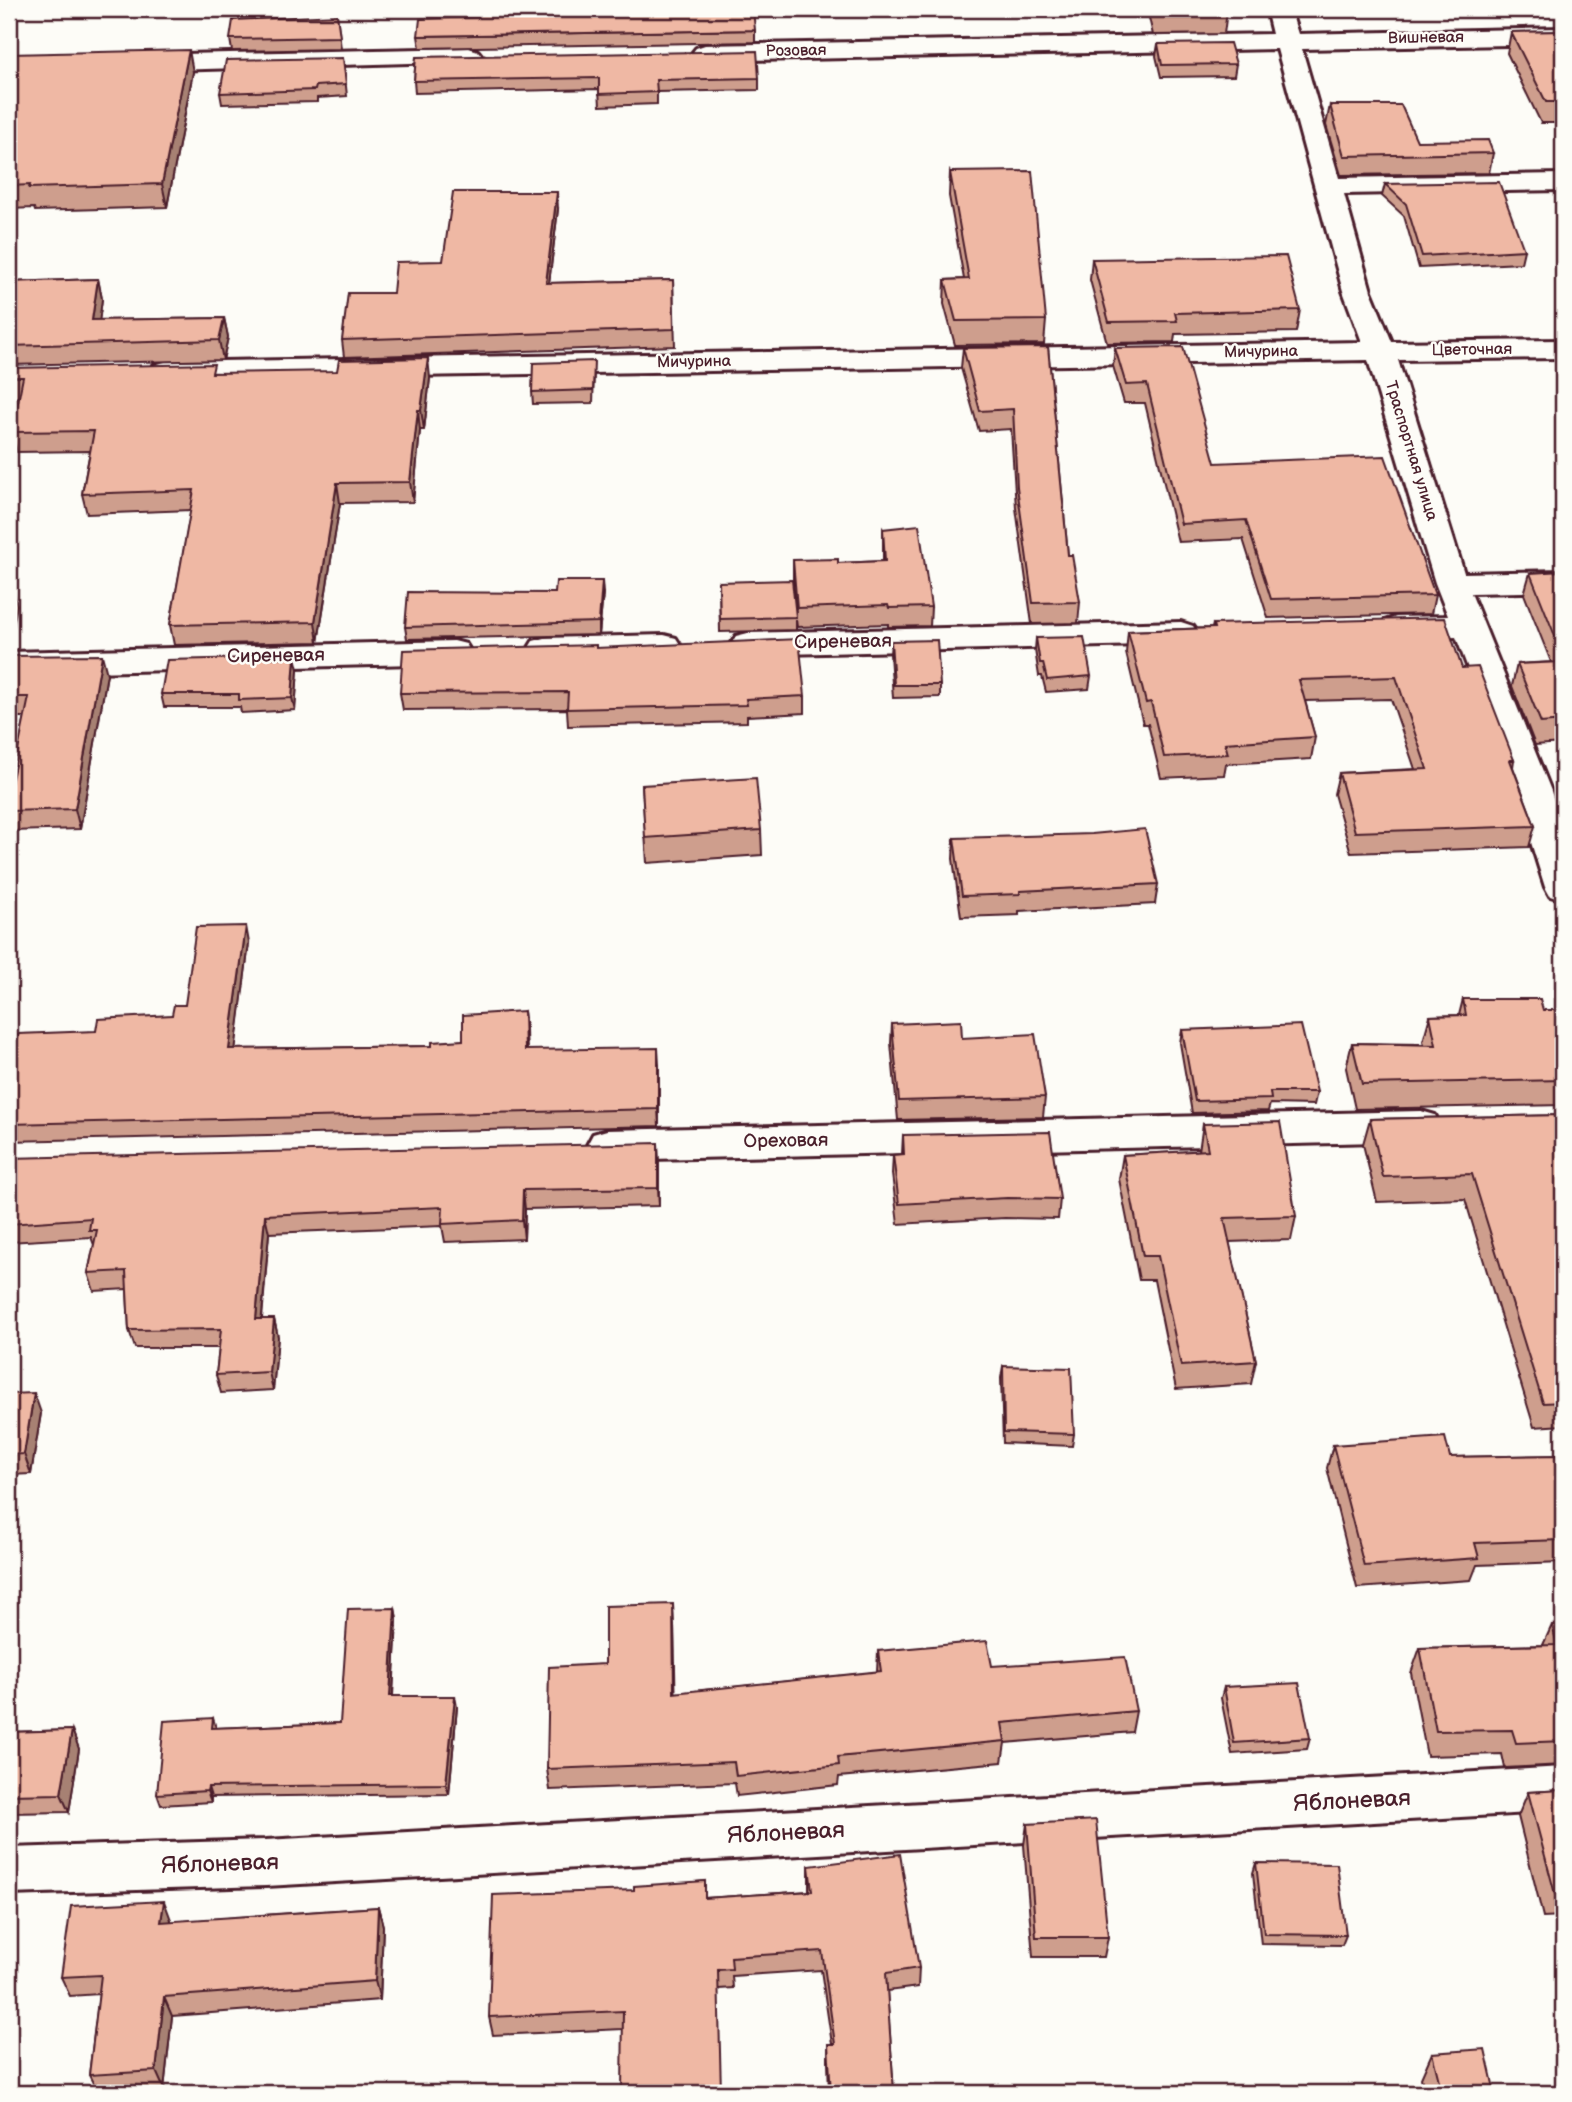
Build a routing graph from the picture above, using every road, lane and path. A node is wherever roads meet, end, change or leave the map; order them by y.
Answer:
1 (1278, 9) edge
2 (1563, 36) edge
3 (1289, 43) junction
4 (679, 53) edge
5 (498, 56) edge
6 (116, 63) edge
7 (1563, 181) edge
8 (1328, 186) junction
9 (1563, 349) edge
10 (1380, 351) junction
11 (141, 372) edge
12 (1563, 580) edge
13 (1451, 583) junction
14 (1467, 626) junction
15 (1370, 628) edge
16 (1217, 632) edge
17 (9, 663) edge
18 (1548, 791) edge
19 (1563, 887) edge
20 (1452, 1125) edge
21 (578, 1146) edge
22 (1563, 1789) edge
23 (9, 1871) edge

1 - 3 street, Траспортная улица
2 - 3 street, Вишневая
3 - 4 street, Розовая
3 - 8 street, Траспортная улица
5 - 6 street
7 - 8 street
8 - 10 street, Траспортная улица
9 - 10 street, Цветочная
10 - 11 street, Мичурина
10 - 13 street, Траспортная улица
12 - 13 street
13 - 14 street, Траспортная улица
14 - 15 street
14 - 18 street, Траспортная улица
16 - 17 street, Сиреневая
18 - 19 street, Траспортная улица
20 - 21 street, Ореховая
22 - 23 street, Яблоневая

